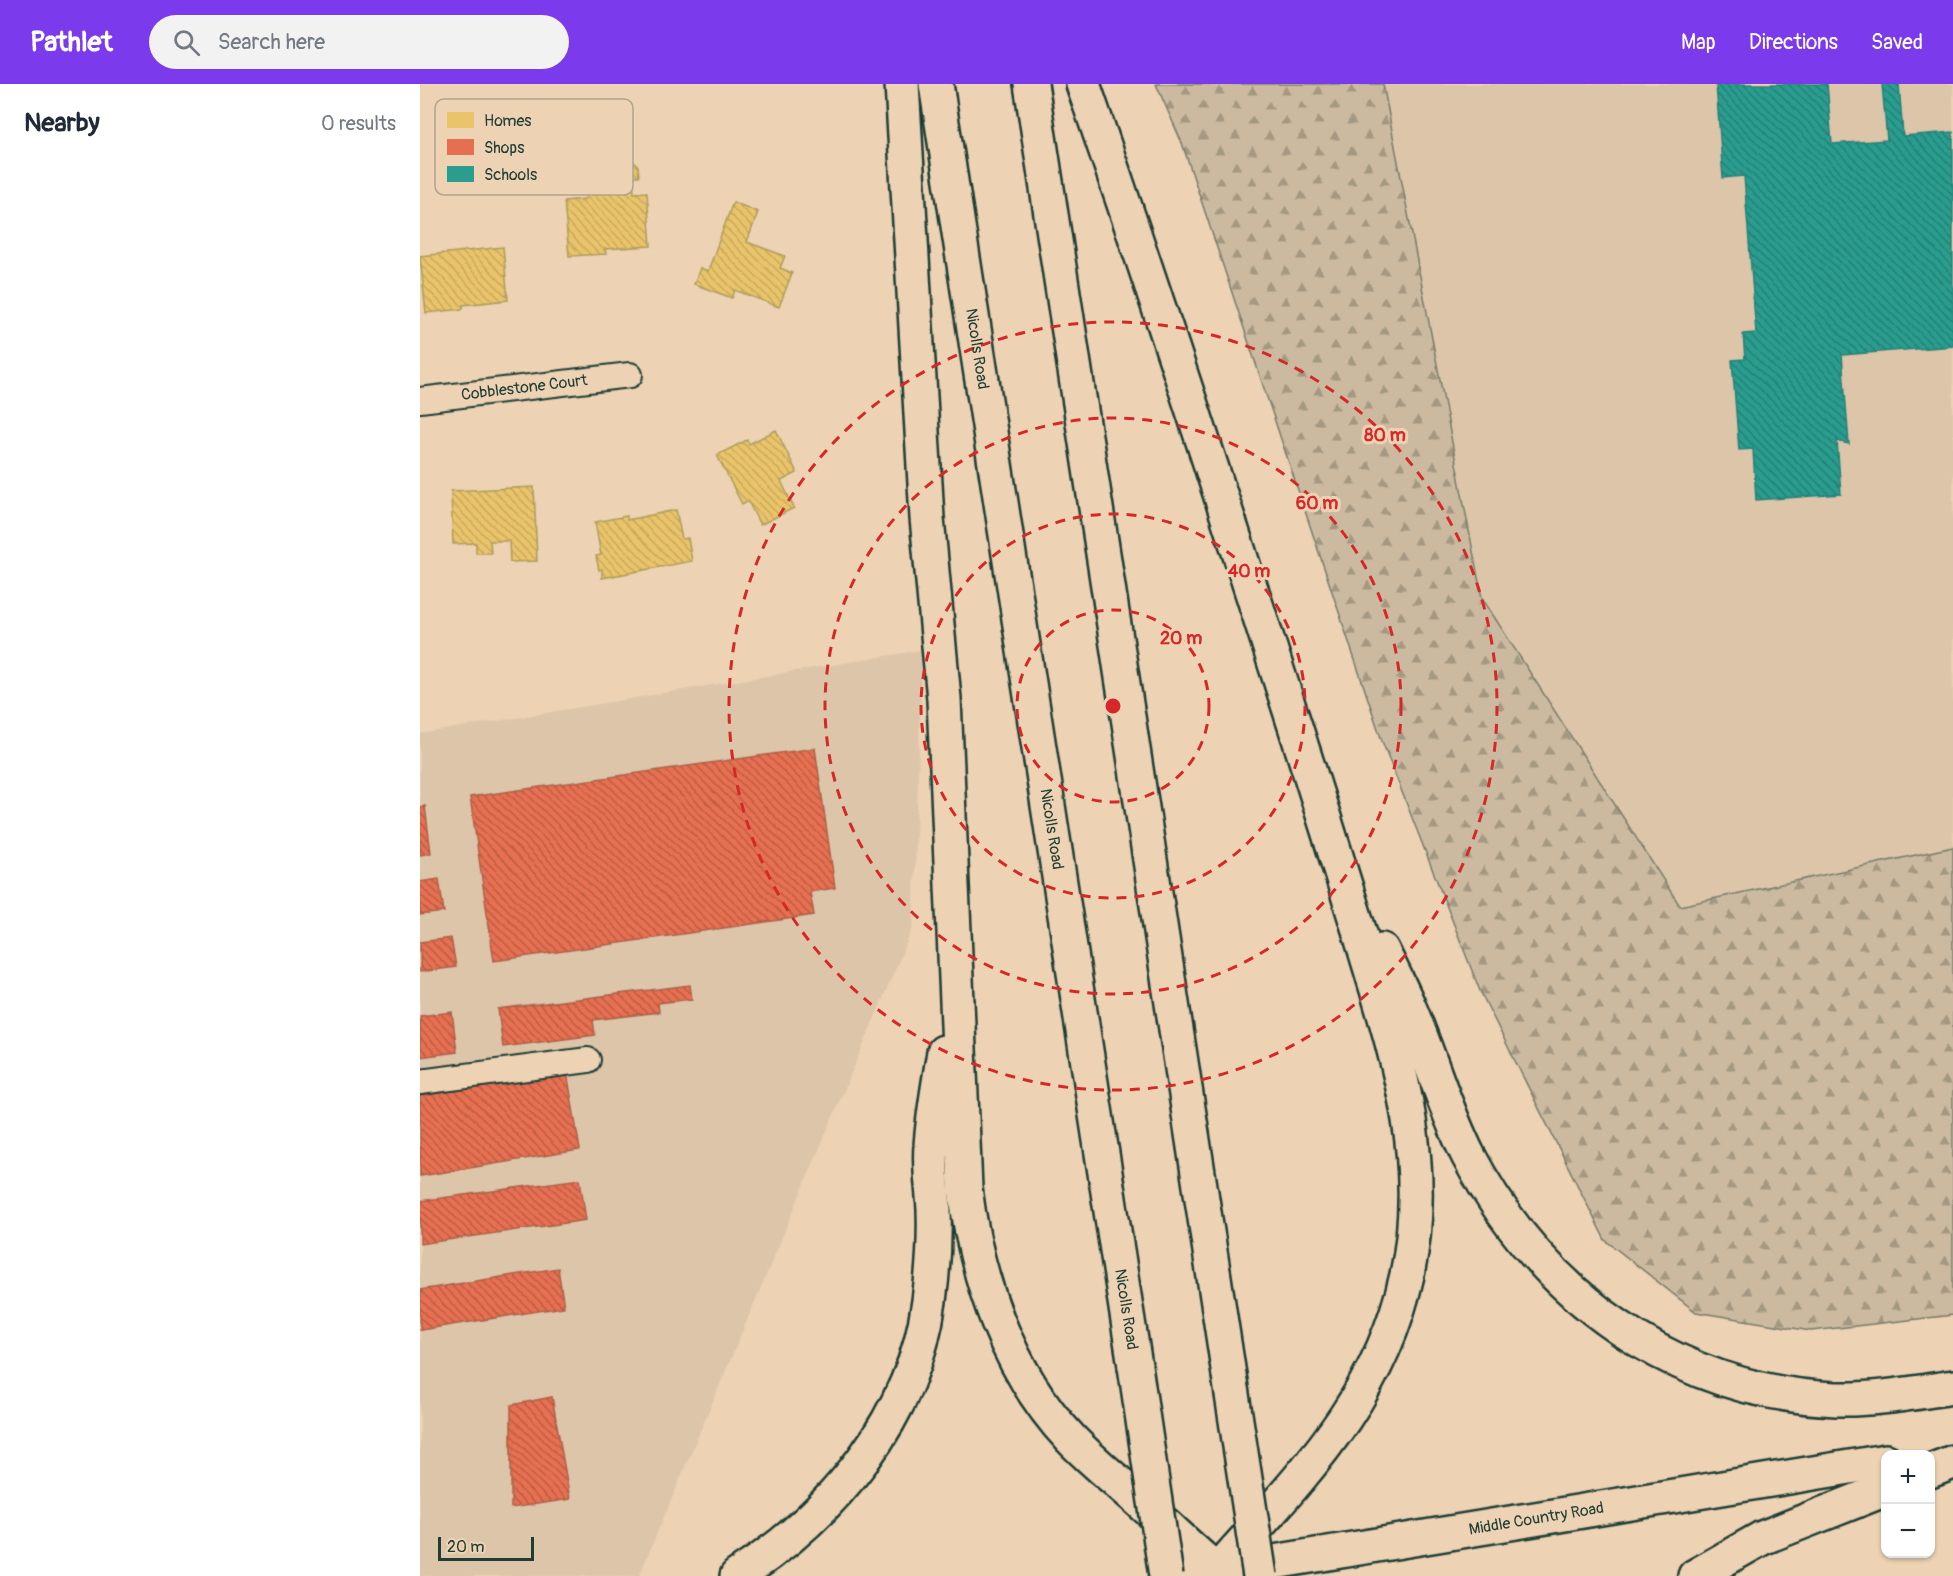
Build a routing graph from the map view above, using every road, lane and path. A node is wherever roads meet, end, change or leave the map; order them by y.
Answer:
1 (902, 84) edge
2 (936, 84) edge
3 (1031, 84) edge
4 (1083, 84) edge
5 (630, 375) dead end
6 (420, 400) edge
7 (1332, 842) junction
8 (955, 963) junction
9 (588, 1060) dead end
10 (420, 1082) edge
11 (1953, 1387) edge
12 (1953, 1450) edge
13 (1935, 1453) edge
14 (1881, 1462) edge
15 (1953, 1462) edge
16 (1935, 1469) edge
17 (1881, 1491) edge
18 (1211, 1575) edge
19 (736, 1576) edge
20 (1166, 1576) edge
21 (1260, 1576) edge
22 (1695, 1576) edge

1 - 8 main road
2 - 20 main road, Nicolls Road, bridge
3 - 21 main road, bridge
4 - 7 main road
5 - 6 street, Cobblestone Court
7 - 11 main road
7 - 18 main road
8 - 18 main road
8 - 19 main road
9 - 10 street
12 - 13 main road
14 - 18 main road, Middle Country Road
15 - 16 main road
17 - 22 main road

